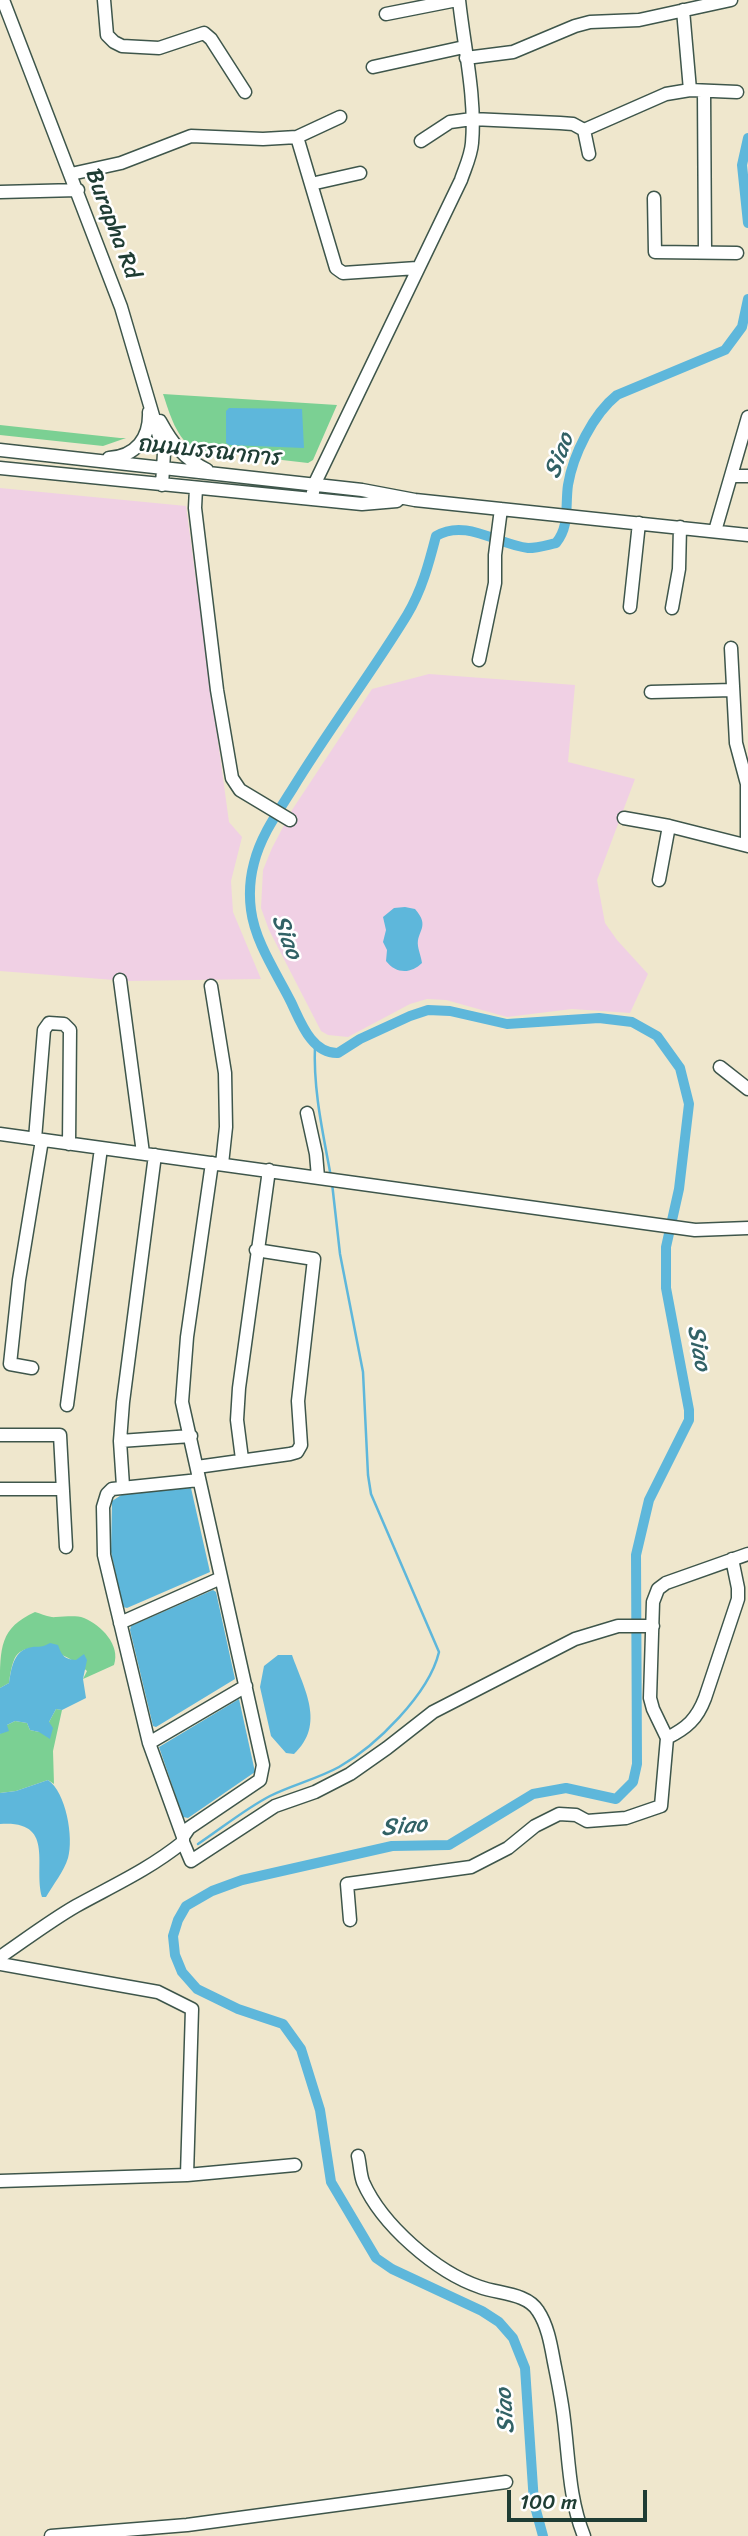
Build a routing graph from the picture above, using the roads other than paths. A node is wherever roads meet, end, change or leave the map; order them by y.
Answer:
1 (3, 0) edge
2 (104, 0) edge
3 (458, 0) edge
4 (730, 0) edge
5 (709, 1) edge
6 (683, 10) junction
7 (386, 14) dead end
8 (5, 20) edge
9 (465, 53) junction
10 (373, 67) dead end
11 (690, 90) junction
12 (704, 91) junction
13 (245, 92) dead end
14 (737, 92) dead end
15 (340, 117) dead end
16 (472, 119) junction
17 (584, 130) junction
18 (297, 137) junction
19 (421, 141) dead end
20 (589, 154) dead end
21 (360, 173) dead end
22 (71, 174) junction
23 (311, 184) junction
24 (78, 190) junction
25 (0, 192) edge
26 (654, 198) dead end
27 (705, 252) junction
28 (737, 253) dead end
29 (417, 268) junction
30 (149, 399) junction
31 (748, 417) edge
32 (0, 450) edge
33 (55, 456) junction
34 (88, 460) junction
35 (0, 468) edge
36 (164, 468) junction
37 (54, 474) junction
38 (217, 474) junction
39 (731, 476) junction
40 (748, 476) edge
41 (162, 485) junction
42 (314, 485) junction
43 (196, 488) junction
44 (312, 499) junction
45 (415, 500) junction
46 (501, 509) junction
47 (639, 523) junction
48 (680, 527) junction
49 (715, 531) junction
50 (748, 535) edge
51 (630, 607) dead end
52 (672, 608) dead end
53 (731, 648) dead end
54 (479, 660) dead end
55 (733, 690) junction
56 (651, 692) dead end
57 (748, 784) edge
58 (624, 818) dead end
59 (290, 820) dead end
60 (669, 826) junction
61 (747, 845) edge
62 (659, 880) dead end
63 (120, 981) dead end
64 (211, 986) dead end
65 (720, 1067) dead end
66 (748, 1089) edge
67 (307, 1113) dead end
68 (0, 1134) edge
69 (38, 1140) junction
70 (69, 1144) junction
71 (101, 1148) junction
72 (149, 1154) junction
73 (217, 1164) junction
74 (268, 1170) junction
75 (321, 1177) junction
76 (748, 1228) edge
77 (256, 1250) junction
78 (32, 1368) dead end
79 (67, 1405) dead end
80 (0, 1435) edge
81 (191, 1436) junction
82 (120, 1441) junction
83 (242, 1459) junction
84 (198, 1474) junction
85 (123, 1486) junction
86 (0, 1489) edge
87 (62, 1489) junction
88 (66, 1546) dead end
89 (748, 1554) edge
90 (732, 1559) junction
91 (221, 1578) junction
92 (120, 1623) junction
93 (651, 1626) junction
94 (246, 1686) junction
95 (667, 1738) junction
96 (149, 1743) junction
97 (184, 1846) junction
98 (350, 1920) dead end
99 (0, 1958) edge
100 (0, 1964) edge
101 (358, 2156) dead end
102 (295, 2165) dead end
103 (187, 2175) junction
104 (0, 2181) edge
105 (506, 2482) dead end
106 (51, 2536) edge
107 (584, 2536) edge

1 - 8 street, Burapha Rd
2 - 13 street
3 - 7 street
3 - 9 street
4 - 5 street
5 - 6 street
6 - 9 street
6 - 11 street
8 - 22 street, Burapha Rd
9 - 10 street
9 - 16 street
11 - 12 street
11 - 17 street
12 - 14 street
12 - 27 street
15 - 18 street
16 - 17 street
16 - 19 street
16 - 29 street
17 - 20 street
18 - 22 street
18 - 23 street
21 - 23 street
22 - 24 street, Burapha Rd
23 - 29 street
24 - 25 street
24 - 30 street, Burapha Rd
26 - 27 street
27 - 28 street
29 - 42 street
30 - 34 street
30 - 36 street, Burapha Rd
30 - 38 street
31 - 39 street
32 - 33 street, ถนนบรรณาการ
33 - 34 street, ถนนบรรณาการ
33 - 37 street
34 - 36 street, ถนนบรรณาการ
35 - 37 street, ถนนบรรณาการ
36 - 38 street, ถนนบรรณาการ
36 - 41 street, Burapha Rd
37 - 41 street, ถนนบรรณาการ
38 - 42 street, ถนนบรรณาการ
39 - 40 street
39 - 49 street
41 - 43 street, ถนนบรรณาการ
42 - 44 street
42 - 45 street, ถนนบรรณาการ
43 - 44 street, ถนนบรรณาการ
43 - 59 street
44 - 45 street, ถนนบรรณาการ
45 - 46 street, ถนนบรรณาการ
46 - 47 street, ถนนบรรณาการ
46 - 54 street
47 - 48 street, ถนนบรรณาการ
47 - 51 street
48 - 49 street, ถนนบรรณาการ
48 - 52 street
49 - 50 street, ถนนบรรณาการ
53 - 55 street
55 - 56 street
55 - 57 street
57 - 61 street
58 - 60 street
60 - 61 street
60 - 62 street
63 - 72 street
64 - 73 street
65 - 66 street
67 - 75 street
68 - 69 street
69 - 70 street
69 - 70 street
69 - 78 street
70 - 71 street
71 - 72 street
71 - 79 street
72 - 73 street
72 - 82 street
73 - 74 street
73 - 81 street
74 - 75 street
74 - 77 street
75 - 76 street
77 - 83 street
77 - 83 street
80 - 87 street
81 - 82 street
81 - 84 street
82 - 85 street
83 - 84 street
84 - 85 street
84 - 91 street
85 - 92 street
86 - 87 street
87 - 88 street
89 - 90 street
90 - 93 street
90 - 95 street
91 - 92 street
91 - 94 street
92 - 96 street
93 - 95 street
93 - 97 street
94 - 96 street
94 - 97 street
95 - 98 street
96 - 97 street
97 - 99 street
100 - 103 street
101 - 107 street
102 - 103 street
103 - 104 street
105 - 106 street

